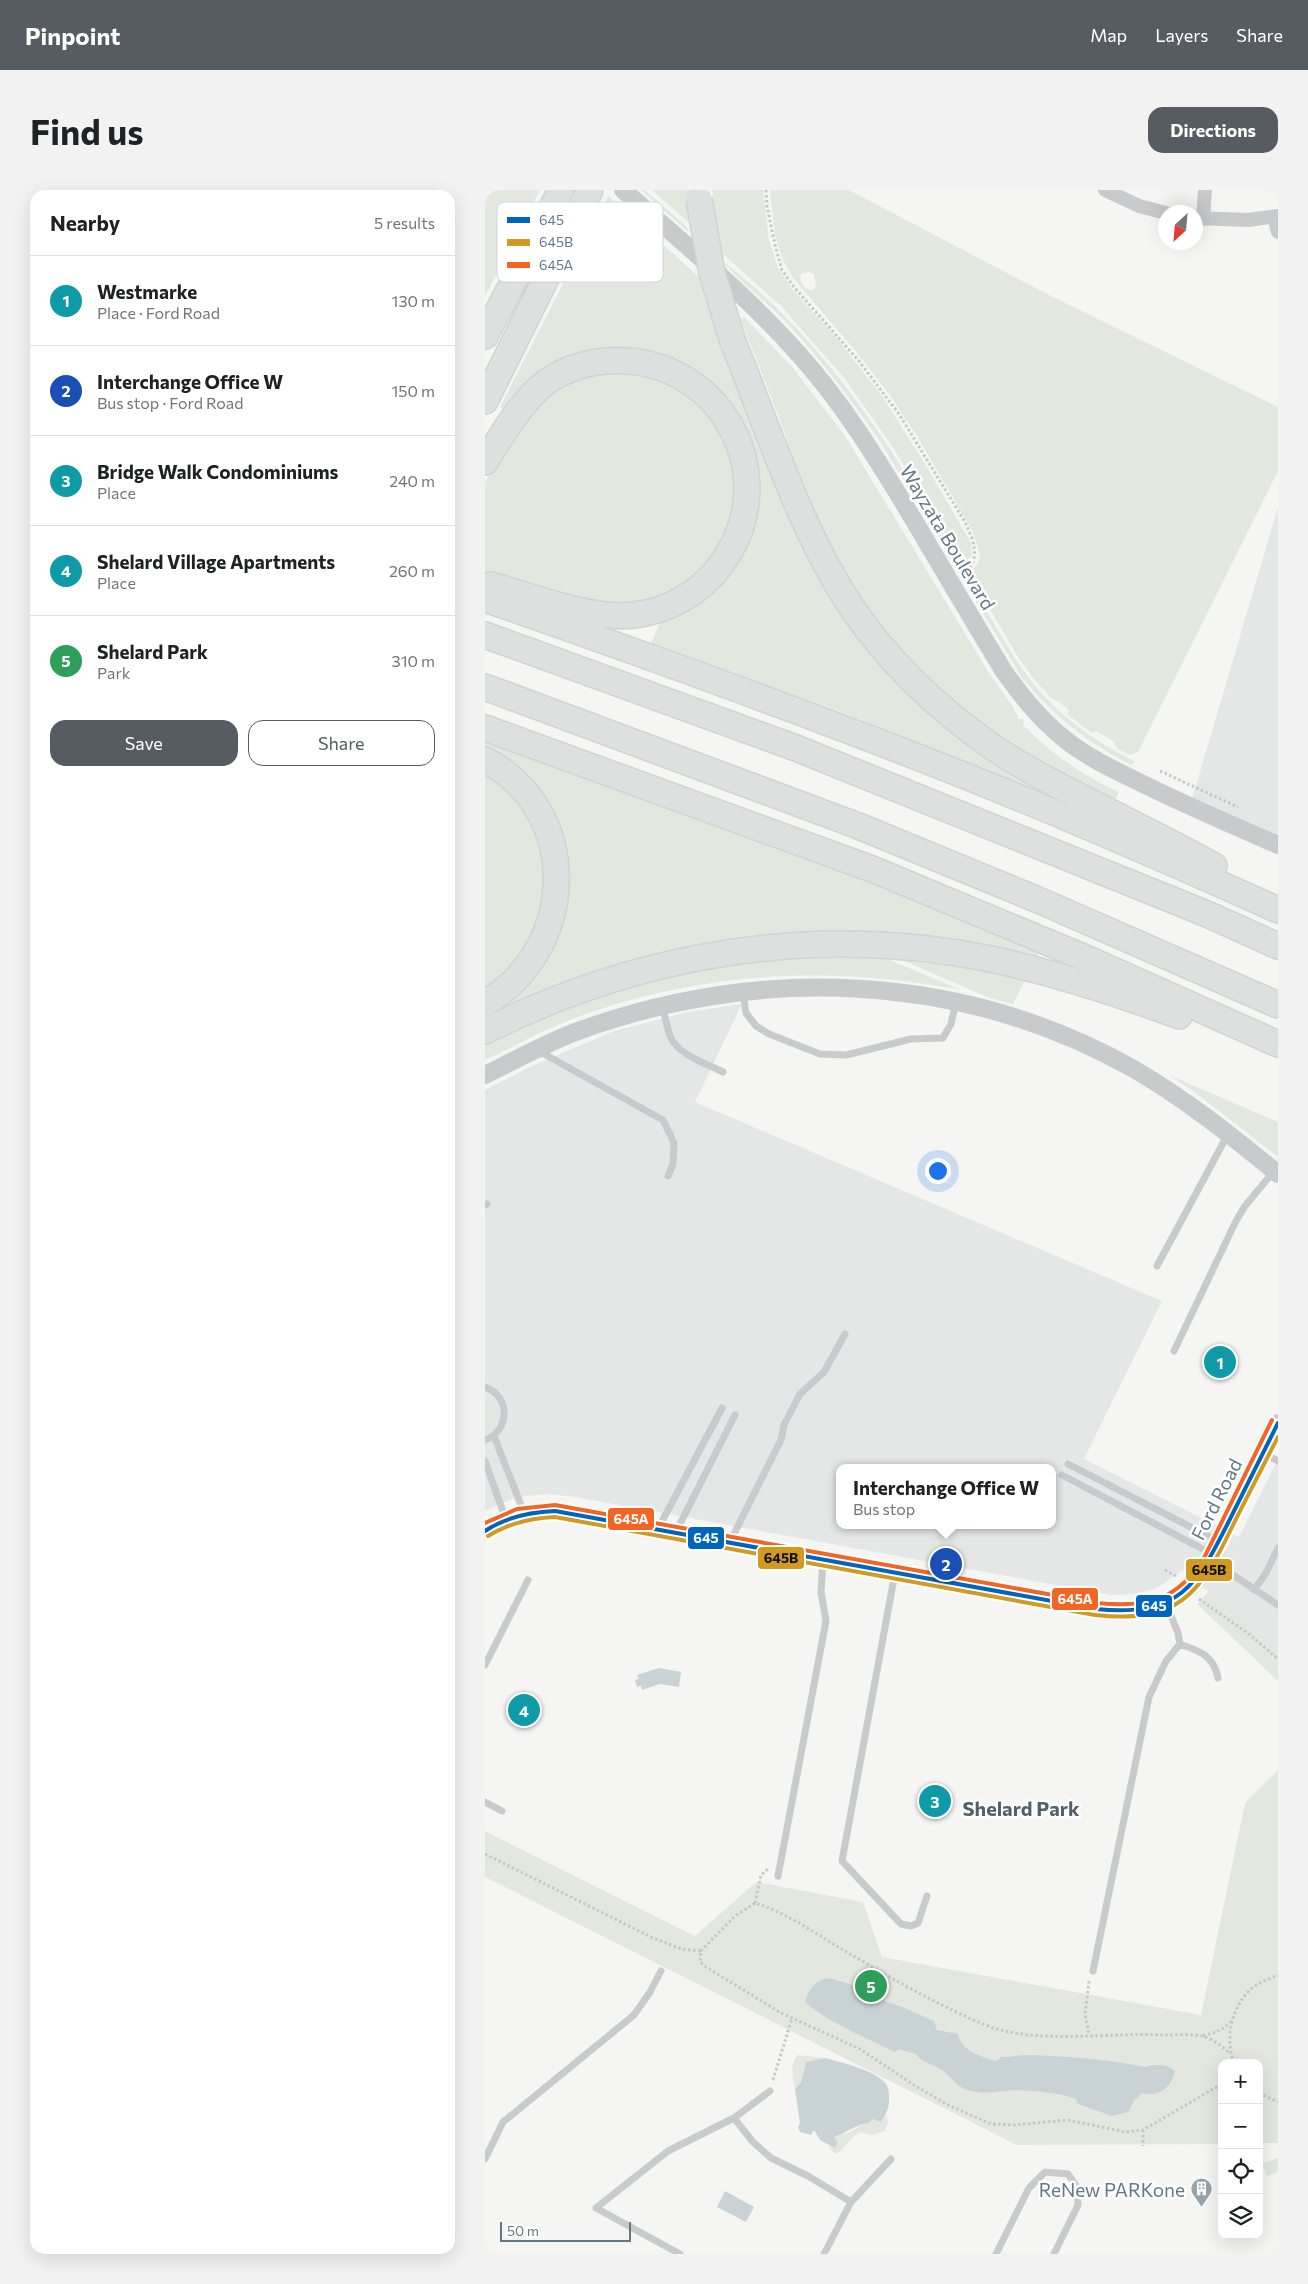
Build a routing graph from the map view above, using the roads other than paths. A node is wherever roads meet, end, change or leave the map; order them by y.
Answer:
1 (561, 190) edge
2 (590, 190) edge
3 (623, 190) edge
4 (1105, 190) edge
5 (1205, 190) edge
6 (699, 194) edge
7 (555, 202) edge
8 (584, 202) edge
9 (636, 202) edge
10 (1202, 205) edge
11 (1158, 211) edge
12 (1276, 216) edge
13 (1203, 219) edge
14 (663, 226) edge
15 (1278, 232) edge
16 (513, 282) edge
17 (544, 282) edge
18 (485, 336) edge
19 (485, 401) edge
20 (485, 462) edge
21 (485, 583) edge
22 (485, 599) edge
23 (485, 635) edge
24 (485, 687) edge
25 (485, 728) edge
26 (485, 760) edge
27 (1278, 845) edge
28 (1278, 901) edge
29 (1278, 910) edge
30 (1278, 946) edge
31 (743, 991) junction
32 (956, 1002) junction
33 (485, 1003) edge
34 (662, 1005) junction
35 (1278, 1005) edge
36 (485, 1031) edge
37 (1278, 1044) edge
38 (537, 1050) junction
39 (1278, 1055) edge
40 (723, 1072) dead end
41 (485, 1075) edge
42 (1228, 1134) junction
43 (1276, 1172) edge
44 (668, 1176) dead end
45 (1157, 1266) dead end
46 (845, 1334) dead end
47 (1174, 1351) dead end
48 (485, 1387) edge
49 (722, 1408) dead end
50 (735, 1415) dead end
51 (1278, 1423) edge
52 (494, 1436) junction
53 (485, 1440) edge
54 (1270, 1457) edge
55 (485, 1461) edge
56 (1068, 1464) dead end
57 (1062, 1475) dead end
58 (524, 1514) junction
59 (506, 1520) junction
60 (485, 1531) edge
61 (667, 1531) junction
62 (729, 1542) junction
63 (1278, 1548) edge
64 (1213, 1552) junction
65 (823, 1560) junction
66 (895, 1573) junction
67 (528, 1580) dead end
68 (1254, 1590) junction
69 (1166, 1603) junction
70 (1278, 1605) edge
71 (1180, 1644) junction
72 (485, 1665) edge
73 (1218, 1678) dead end
74 (485, 1802) edge
75 (502, 1811) dead end
76 (778, 1876) dead end
77 (927, 1896) dead end
78 (1093, 1970) road end
79 (661, 1971) dead end
80 (770, 2090) road end
81 (734, 2118) junction
82 (891, 2158) dead end
83 (485, 2159) edge
84 (851, 2202) junction
85 (680, 2254) edge
86 (824, 2254) edge
87 (996, 2254) edge
88 (1054, 2254) edge

1 - 7 highway
2 - 8 highway
3 - 9 street, Wayzata Boulevard
4 - 11 street
5 - 10 street
6 - 28 highway, bridge
12 - 13 street
12 - 15 street
14 - 27 street, Wayzata Boulevard
16 - 18 highway
17 - 19 highway
20 - 21 highway
22 - 29 highway
23 - 30 highway
24 - 35 highway
25 - 37 highway
26 - 33 highway
31 - 32 street
31 - 32 lane
31 - 34 street
32 - 42 street
34 - 38 street
34 - 40 lane
36 - 39 highway
38 - 41 street
38 - 44 lane
42 - 43 street
42 - 45 lane
43 - 47 lane
46 - 62 lane
48 - 52 lane
49 - 61 lane
50 - 61 lane
51 - 54 street, Ford Road
52 - 53 lane
52 - 58 lane
54 - 64 street, Ford Road
55 - 59 lane
56 - 64 lane
57 - 64 lane
58 - 59 street, Ford Road
58 - 61 street, Ford Road
59 - 60 street, Ford Road
61 - 62 street, Ford Road
62 - 65 street, Ford Road
63 - 68 lane
64 - 68 lane
64 - 69 street, Ford Road
65 - 66 street, Ford Road
65 - 76 lane
66 - 69 street, Ford Road
66 - 77 lane
67 - 72 lane
68 - 70 lane
69 - 71 lane
71 - 73 lane
71 - 78 lane
74 - 75 lane
79 - 83 lane
80 - 81 lane
81 - 84 lane
81 - 85 lane
82 - 84 lane
84 - 86 lane
87 - 88 lane

